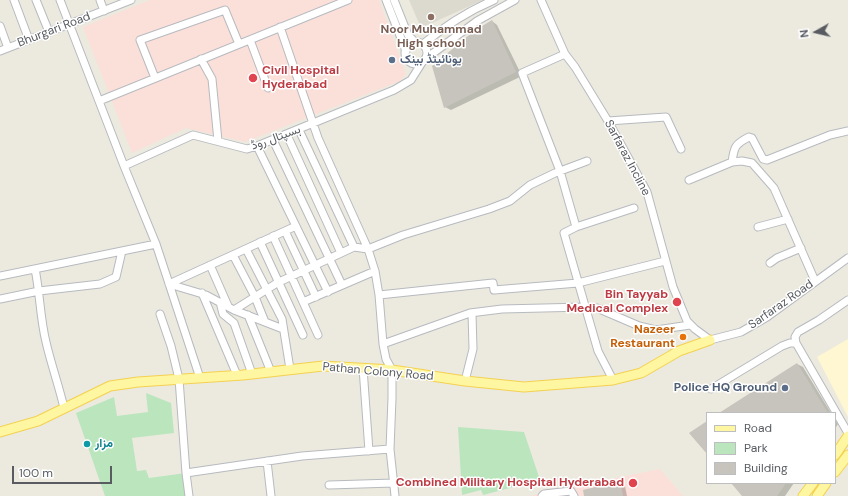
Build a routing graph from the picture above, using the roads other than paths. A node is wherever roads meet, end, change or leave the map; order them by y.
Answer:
1 (14, 0) edge
2 (36, 0) edge
3 (60, 0) edge
4 (100, 0) edge
5 (131, 0) edge
6 (348, 0) edge
7 (386, 0) edge
8 (394, 0) edge
9 (494, 0) edge
10 (515, 0) edge
11 (541, 0) edge
12 (122, 2) edge
13 (104, 11) junction
14 (70, 24) junction
15 (0, 26) edge
16 (280, 27) junction
17 (49, 32) junction
18 (29, 40) junction
19 (250, 40) junction
20 (415, 42) junction
21 (239, 44) junction
22 (423, 44) junction
23 (8, 48) junction
24 (0, 51) edge
25 (406, 51) junction
26 (565, 54) junction
27 (202, 59) junction
28 (424, 60) junction
29 (410, 61) junction
30 (155, 78) junction
31 (404, 84) junction
32 (268, 88) dead end
33 (99, 101) junction
34 (608, 121) junction
35 (314, 124) junction
36 (299, 130) junction
37 (848, 131) edge
38 (287, 134) junction
39 (273, 140) junction
40 (218, 141) junction
41 (258, 146) junction
42 (681, 149) dead end
43 (587, 161) dead end
44 (732, 162) junction
45 (124, 166) junction
46 (560, 171) junction
47 (689, 180) dead end
48 (634, 208) dead end
49 (788, 219) junction
50 (296, 226) junction
51 (576, 227) junction
52 (758, 227) dead end
53 (285, 231) junction
54 (273, 236) junction
55 (260, 242) junction
56 (156, 244) junction
57 (354, 247) junction
58 (801, 248) junction
59 (246, 249) junction
60 (368, 249) junction
61 (122, 251) junction
62 (341, 253) junction
63 (233, 255) junction
64 (848, 258) edge
65 (329, 259) junction
66 (666, 261) junction
67 (770, 263) dead end
68 (315, 265) junction
69 (210, 266) junction
70 (35, 269) junction
71 (303, 271) junction
72 (375, 271) junction
73 (0, 276) edge
74 (291, 276) junction
75 (815, 281) junction
76 (278, 282) junction
77 (578, 283) junction
78 (169, 284) junction
79 (342, 285) junction
80 (39, 290) junction
81 (267, 290) junction
82 (328, 292) junction
83 (202, 293) junction
84 (379, 295) junction
85 (255, 297) junction
86 (316, 297) junction
87 (0, 299) edge
88 (848, 300) edge
89 (220, 302) junction
90 (303, 302) junction
91 (585, 307) junction
92 (231, 308) junction
93 (160, 314) dead end
94 (472, 314) junction
95 (248, 315) junction
96 (265, 322) junction
97 (690, 325) junction
98 (283, 329) junction
99 (302, 335) dead end
100 (318, 335) dead end
101 (710, 340) junction
102 (796, 343) junction
103 (383, 344) junction
104 (363, 368) junction
105 (290, 369) junction
106 (392, 370) junction
107 (270, 372) junction
108 (252, 374) junction
109 (237, 375) junction
110 (200, 378) junction
111 (179, 379) junction
112 (613, 380) junction
113 (465, 381) junction
114 (711, 389) dead end
115 (64, 408) junction
116 (836, 412) edge
117 (836, 412) edge
118 (0, 432) edge
119 (848, 433) edge
120 (848, 436) edge
121 (390, 449) junction
122 (369, 451) junction
123 (836, 454) edge
124 (848, 455) edge
125 (266, 461) junction
126 (836, 471) edge
127 (186, 473) junction
128 (394, 483) junction
129 (812, 484) edge
130 (825, 484) edge
131 (329, 485) dead end
132 (189, 496) edge
133 (271, 496) edge
134 (395, 496) edge
135 (542, 496) edge
136 (574, 496) edge
137 (803, 496) edge
138 (817, 496) edge

1 - 18 street
2 - 17 street
3 - 14 street
4 - 13 street
5 - 12 street, Bhurgari Road
6 - 16 street
7 - 25 street
8 - 20 street
9 - 22 street
10 - 28 street
11 - 26 street, Sarfaraz Incline
12 - 13 street, Bhurgari Road
13 - 14 street, Bhurgari Road
14 - 17 street, Bhurgari Road
14 - 33 street
15 - 23 street
16 - 19 street
16 - 35 street
17 - 18 street, Bhurgari Road
18 - 23 street, Bhurgari Road
19 - 21 street
19 - 32 street
20 - 22 street
20 - 25 street
21 - 27 street
21 - 30 street
22 - 28 street
23 - 24 street, Bhurgari Road
25 - 29 street
26 - 34 street, Sarfaraz Incline
26 - 46 street
27 - 30 street
27 - 40 street
28 - 29 street
28 - 31 street, ہسپتال روڈ
29 - 31 street
30 - 33 street
31 - 35 street, ہسپتال روڈ
33 - 45 street
34 - 42 street
34 - 66 street, Sarfaraz Incline
35 - 36 street, ہسپتال روڈ
35 - 60 street
36 - 38 street, ہسپتال روڈ
36 - 57 street
37 - 44 street
38 - 39 street, ہسپتال روڈ
38 - 62 street
39 - 41 street, ہسپتال روڈ
39 - 65 street
40 - 41 street, ہسپتال روڈ
40 - 45 street, ہسپتال روڈ
41 - 50 street
43 - 46 street
44 - 47 street
44 - 49 street
45 - 56 street
46 - 51 street
46 - 60 street
48 - 51 street
49 - 52 street
49 - 58 street
50 - 53 street
50 - 68 street
51 - 77 street
53 - 54 street
53 - 71 street
54 - 55 street
54 - 74 street
55 - 59 street
55 - 76 street
56 - 61 street
56 - 78 street
57 - 60 street
57 - 62 street
58 - 67 street
58 - 75 street
59 - 63 street
59 - 81 street
60 - 72 street
61 - 70 street
61 - 80 street
62 - 65 street
63 - 69 street
63 - 85 street
64 - 75 street, Sarfaraz Road
65 - 68 street
65 - 79 street
66 - 77 street
66 - 97 street, Sarfaraz Incline
68 - 71 street
68 - 82 street
69 - 78 street
69 - 92 street
70 - 73 street
70 - 80 street
71 - 74 street
71 - 86 street
72 - 79 street
72 - 84 street
74 - 76 street
74 - 90 street
75 - 101 street, Sarfaraz Road
76 - 81 street
76 - 99 street
77 - 84 street
77 - 91 street
78 - 83 street
78 - 110 street
79 - 82 street
80 - 87 street
80 - 115 street
81 - 85 street
81 - 98 street
82 - 86 street
83 - 89 street
83 - 109 street
84 - 103 street
85 - 92 street
85 - 96 street
86 - 90 street
88 - 102 street
89 - 92 street
89 - 108 street
90 - 100 street
91 - 94 street
91 - 97 street
91 - 112 street
92 - 95 street
93 - 111 street
94 - 103 street
94 - 113 street
95 - 96 street
95 - 107 street
96 - 98 street
97 - 101 street, Sarfaraz Incline
98 - 105 street
101 - 112 main road, Pathan Colony Road
102 - 114 street
102 - 116 street
103 - 106 street
104 - 105 main road, Pathan Colony Road
104 - 106 main road, Pathan Colony Road
104 - 122 street
105 - 107 main road, Pathan Colony Road
106 - 113 main road, Pathan Colony Road
106 - 121 street
107 - 108 main road, Pathan Colony Road
108 - 109 main road, Pathan Colony Road
109 - 110 main road, Pathan Colony Road
110 - 111 main road, Pathan Colony Road
111 - 115 main road, Pathan Colony Road
111 - 127 street
112 - 113 main road, Pathan Colony Road
115 - 118 main road, Pathan Colony Road
117 - 119 street
120 - 123 main road
121 - 122 street
121 - 128 street
122 - 125 street
124 - 126 main road
125 - 127 street
125 - 133 street
127 - 132 street
128 - 131 street
128 - 134 street
129 - 137 main road
130 - 138 main road
135 - 136 street

